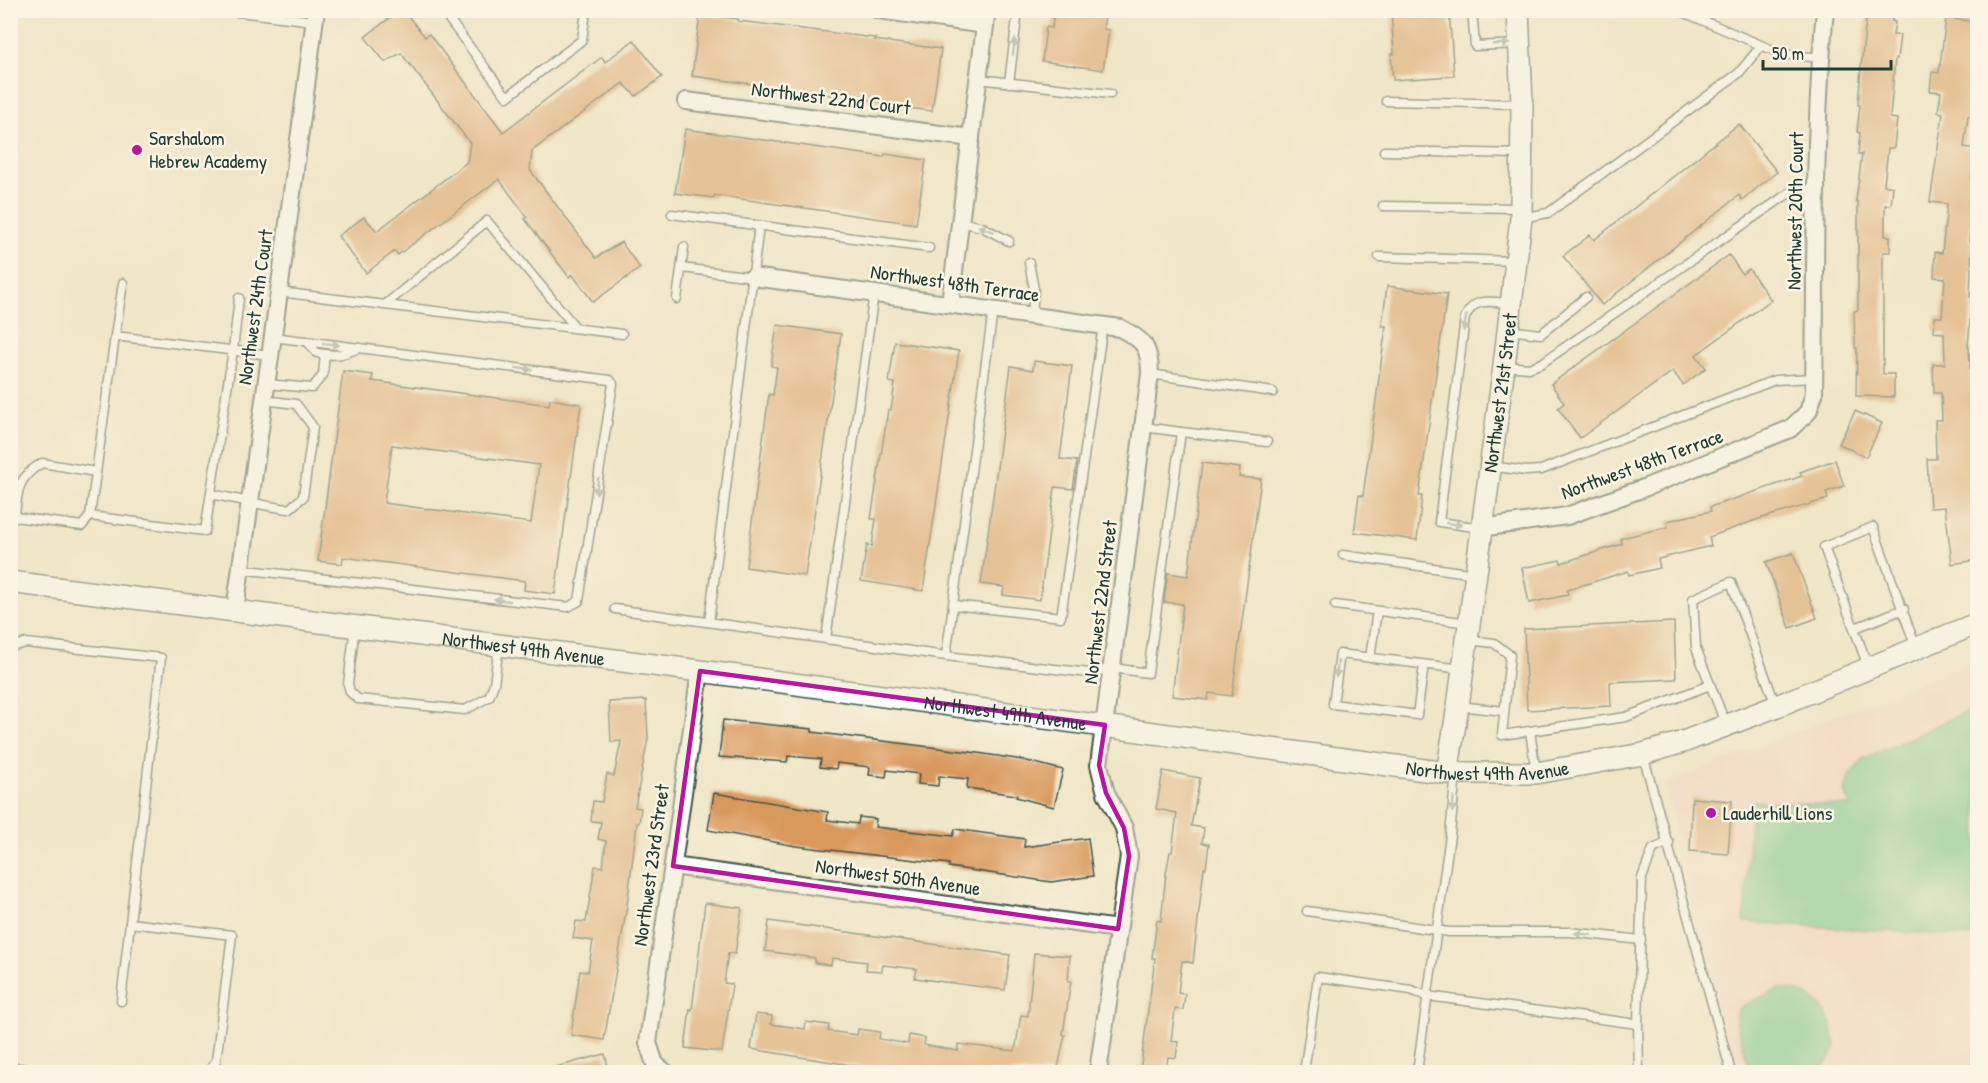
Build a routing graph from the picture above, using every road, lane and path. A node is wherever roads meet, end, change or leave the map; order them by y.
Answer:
1 (222, 10) edge
2 (442, 10) edge
3 (576, 10) edge
4 (879, 10) edge
5 (1018, 10) edge
6 (1472, 10) edge
7 (1518, 10) edge
8 (1678, 10) edge
9 (1825, 10) edge
10 (315, 16) edge
11 (986, 18) edge
12 (1521, 44) junction
13 (1761, 46) junction
14 (1821, 58) junction
15 (978, 80) junction
16 (1009, 83) junction
17 (1110, 94) dead end
18 (686, 101) dead end
19 (1386, 101) dead end
20 (1522, 104) junction
21 (970, 138) junction
22 (1384, 151) dead end
23 (1521, 154) junction
24 (1815, 190) junction
25 (1383, 206) dead end
26 (1521, 213) junction
27 (672, 214) dead end
28 (960, 222) junction
29 (759, 226) junction
30 (1009, 241) dead end
31 (684, 247) dead end
32 (929, 248) dead end
33 (1379, 257) dead end
34 (1516, 261) junction
35 (1029, 263) dead end
36 (682, 268) junction
37 (753, 277) junction
38 (123, 283) dead end
39 (279, 292) junction
40 (874, 293) junction
41 (1586, 297) dead end
42 (239, 298) dead end
43 (677, 299) dead end
44 (950, 303) junction
45 (1510, 303) junction
46 (386, 304) junction
47 (993, 310) junction
48 (1032, 315) junction
49 (1103, 326) junction
50 (576, 328) junction
51 (1508, 330) junction
52 (622, 334) dead end
53 (115, 336) junction
54 (273, 337) junction
55 (307, 341) junction
56 (1145, 345) joint
57 (359, 347) junction
58 (233, 350) junction
59 (325, 354) junction
60 (270, 355) junction
61 (1504, 366) junction
62 (1150, 374) junction
63 (1814, 378) junction
64 (265, 392) junction
65 (1273, 392) dead end
66 (1808, 412) joint
67 (1144, 427) junction
68 (1181, 432) junction
69 (1267, 442) dead end
70 (1490, 466) junction
71 (96, 472) junction
72 (211, 494) junction
73 (249, 501) junction
74 (90, 516) junction
75 (1481, 528) junction
76 (1343, 555) dead end
77 (240, 569) junction
78 (1476, 574) junction
79 (10, 582) edge
80 (953, 605) junction
81 (1335, 605) dead end
82 (615, 609) dead end
83 (1904, 609) junction
84 (235, 610) junction
85 (1377, 611) junction
86 (709, 622) junction
87 (1977, 623) edge
88 (355, 626) junction
89 (1855, 628) junction
90 (1468, 631) junction
91 (826, 639) junction
92 (499, 645) junction
93 (10, 646) edge
94 (1917, 649) junction
95 (946, 656) junction
96 (1370, 658) junction
97 (1424, 665) junction
98 (1113, 668) junction
99 (1462, 669) junction
100 (1869, 669) junction
101 (700, 671) junction
102 (1710, 686) junction
103 (1458, 706) junction
104 (1777, 706) junction
105 (1504, 711) junction
106 (1106, 725) junction
107 (1726, 725) junction
108 (1530, 731) junction
109 (1643, 754) junction
110 (1452, 773) junction
111 (1536, 773) junction
112 (1669, 842) junction
113 (673, 866) junction
114 (1307, 911) dead end
115 (130, 923) junction
116 (1119, 929) junction
117 (1436, 930) junction
118 (1641, 940) junction
119 (1427, 996) junction
120 (121, 1001) dead end
121 (1638, 1024) junction
122 (10, 1068) edge
123 (660, 1068) edge
124 (53, 1072) edge
125 (208, 1072) edge
126 (1098, 1072) edge
127 (1304, 1072) edge
128 (1417, 1072) edge
129 (1640, 1072) edge
130 (1731, 1072) edge

1 - 10 lane
2 - 3 lane
4 - 11 street
16 -> 5 lane
6 -> 12 lane
7 - 12 street, Northwest 21st Street
8 - 13 lane
9 - 14 street, Northwest 20th Court
10 - 39 street, Northwest 24th Court
11 - 15 street
12 - 20 street, Northwest 21st Street
13 - 14 lane
13 - 26 lane
14 - 24 street, Northwest 20th Court
15 - 16 lane
15 - 21 street
16 - 17 lane
18 - 21 street, Northwest 22nd Court
19 - 20 lane
20 - 23 street, Northwest 21st Street
21 - 28 street
22 - 23 lane
23 - 26 street, Northwest 21st Street
24 - 61 lane
24 - 63 street, Northwest 20th Court
25 - 26 lane
26 - 34 street, Northwest 21st Street
27 - 29 lane
30 -> 28 lane
28 - 44 street
29 - 32 lane
29 - 37 lane
31 - 36 lane
33 - 34 lane
34 - 45 street, Northwest 21st Street
35 - 48 lane
36 - 37 lane
36 - 43 lane
37 - 40 street, Northwest 48th Terrace
37 - 86 lane
38 - 53 lane
39 - 46 lane
39 - 54 street, Northwest 24th Court
40 - 44 street, Northwest 48th Terrace
40 - 91 lane
41 - 51 lane
42 - 58 lane
44 - 47 street, Northwest 48th Terrace
45 - 51 street, Northwest 21st Street
45 -> 75 lane
46 - 50 lane
46 - 50 lane
47 - 48 street, Northwest 48th Terrace
47 - 80 lane
48 - 49 street, Northwest 48th Terrace
49 - 56 street, Northwest 48th Terrace
49 - 80 lane
50 - 52 lane
51 - 61 street, Northwest 21st Street
53 - 58 lane
53 - 71 lane
54 - 55 lane
54 - 60 street, Northwest 24th Court
55 -> 57 lane
55 - 59 lane
56 - 62 street, Northwest 22nd Street
57 - 59 lane
57 -> 77 lane
58 - 60 lane
58 - 72 lane
59 - 64 lane
60 - 64 street, Northwest 24th Court
61 - 70 street, Northwest 21st Street
62 - 65 lane
62 - 67 street, Northwest 22nd Street
63 - 66 street, Northwest 20th Court
63 - 70 lane
64 - 73 street, Northwest 24th Court
64 - 73 lane
66 - 75 street, Northwest 48th Terrace
67 - 68 lane
67 - 98 street, Northwest 22nd Street
68 - 69 lane
68 - 98 lane
70 - 75 street, Northwest 21st Street
71 - 74 lane
71 - 74 lane
72 - 73 lane
72 - 74 lane
73 - 77 street, Northwest 24th Court
75 - 78 street, Northwest 21st Street
76 - 78 lane
77 - 84 street, Northwest 24th Court
78 - 90 street, Northwest 21st Street
79 - 84 street, Northwest 49th Avenue
80 - 95 lane
81 - 85 lane
82 - 86 lane
83 - 89 lane
83 - 89 lane
83 - 94 lane
84 - 88 street, Northwest 49th Avenue
85 - 90 lane
85 - 96 lane
86 - 91 lane
87 - 94 street, Northwest 49th Avenue
88 - 92 street, Northwest 49th Avenue
88 - 92 lane
89 - 100 lane
90 - 99 street, Northwest 21st Street
90 - 105 lane
91 - 95 lane
92 - 101 street, Northwest 49th Avenue
93 - 115 lane
94 - 100 street, Northwest 49th Avenue
95 - 98 lane
96 - 97 lane
96 -> 97 lane
97 - 99 lane
98 - 106 street, Northwest 22nd Street
99 - 103 street, Northwest 21st Street
100 - 104 street, Northwest 49th Avenue
101 - 106 street, Northwest 49th Avenue
101 - 113 street, Northwest 23rd Street
102 - 104 lane
102 - 107 lane
102 - 108 lane
103 - 105 lane
103 - 110 street, Northwest 21st Street
104 - 107 street, Northwest 49th Avenue
105 - 108 lane
106 - 110 street, Northwest 49th Avenue
106 - 116 street, Northwest 22nd Street
107 - 109 street, Northwest 49th Avenue
108 - 111 lane
109 - 111 street, Northwest 49th Avenue
109 - 112 lane
110 - 111 street, Northwest 49th Avenue
110 -> 117 lane
112 - 118 lane
112 - 130 lane
113 - 116 street, Northwest 50th Avenue
113 - 123 street, Northwest 23rd Street
114 - 117 lane
115 - 120 lane
115 - 125 lane
116 - 126 street, Northwest 22nd Street
118 -> 117 lane
117 - 119 lane
118 - 121 lane
119 - 121 lane
119 - 127 lane
119 - 128 lane
121 - 129 lane
122 - 124 lane

